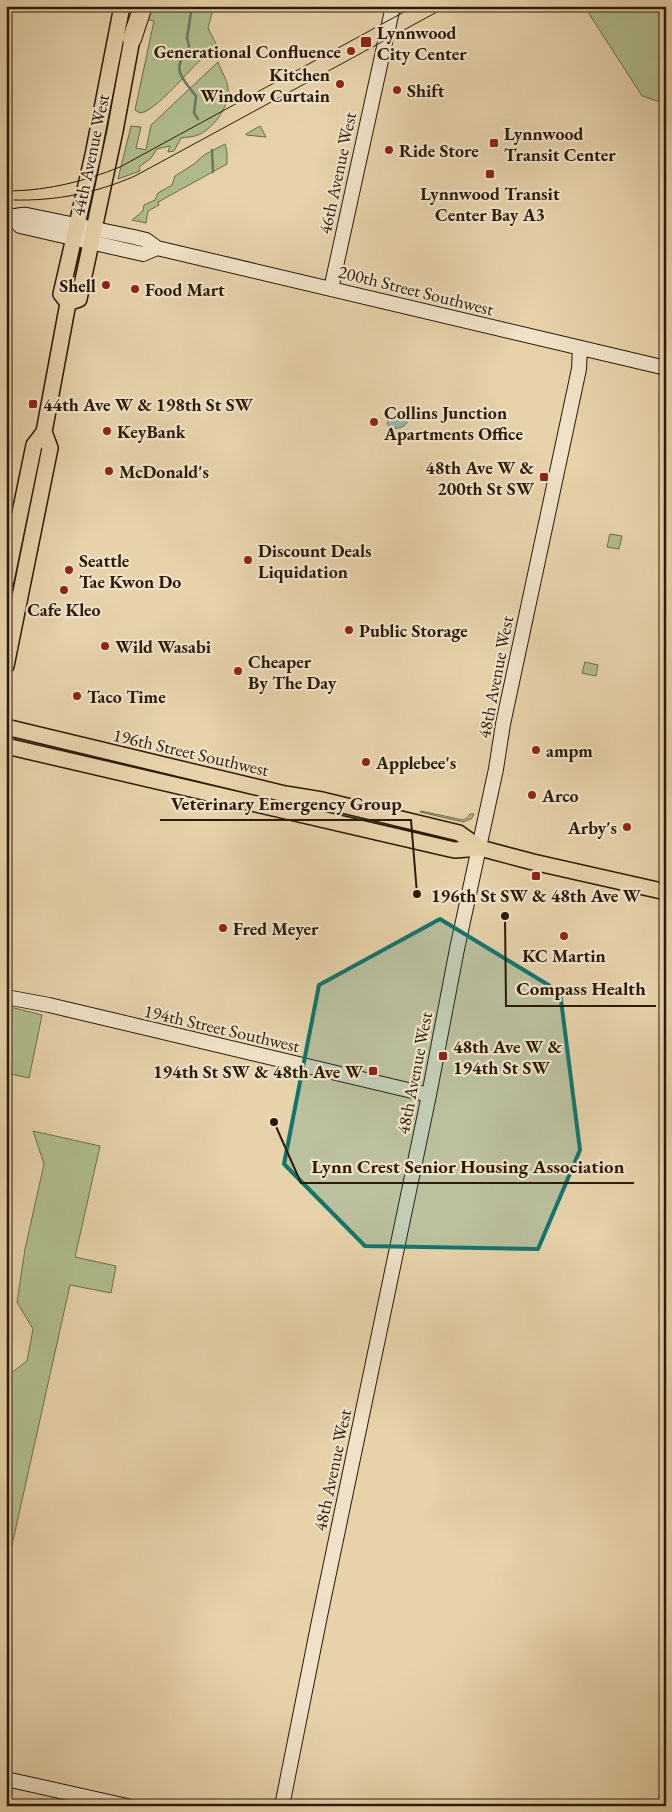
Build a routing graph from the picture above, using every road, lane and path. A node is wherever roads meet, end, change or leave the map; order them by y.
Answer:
1 (122, 6) edge
2 (136, 6) edge
3 (143, 6) edge
4 (393, 6) edge
5 (132, 38) junction
6 (10, 217) edge
7 (75, 231) junction
8 (93, 235) junction
9 (331, 289) junction
10 (68, 303) junction
11 (580, 348) junction
12 (666, 368) edge
13 (41, 436) junction
14 (20, 512) junction
15 (27, 559) junction
16 (6, 581) edge
17 (6, 666) edge
18 (6, 727) edge
19 (6, 746) edge
20 (480, 848) junction
21 (666, 892) edge
22 (6, 997) edge
23 (429, 1095) junction
24 (6, 1779) edge
25 (127, 1806) edge
26 (282, 1806) edge

1 - 7 main road, 44th Avenue West
2 - 5 main road, 44th Avenue West
3 - 5 highway
4 - 9 street, 46th Avenue West
5 - 8 main road, 44th Avenue West
6 - 7 street, 200th Street Southwest
7 - 8 street, 200th Street Southwest
7 - 10 main road, 44th Avenue West
8 - 9 street, 200th Street Southwest
8 - 10 main road, 44th Avenue West
9 - 11 street, 200th Street Southwest
10 - 13 main road, 44th Avenue West
11 - 12 street, 200th Street Southwest
11 - 20 street, 48th Avenue West
13 - 14 main road, 44th Avenue West
13 - 15 main road, 44th Avenue West
14 - 15 main road
14 - 16 main road, 44th Avenue West
15 - 17 main road, 44th Avenue West
18 - 20 main road, 196th Street Southwest
19 - 20 main road, 196th Street Southwest
20 - 21 main road, 196th Street Southwest
20 - 23 street, 48th Avenue West
22 - 23 street, 194th Street Southwest
23 - 26 street, 48th Avenue West
24 - 25 street

